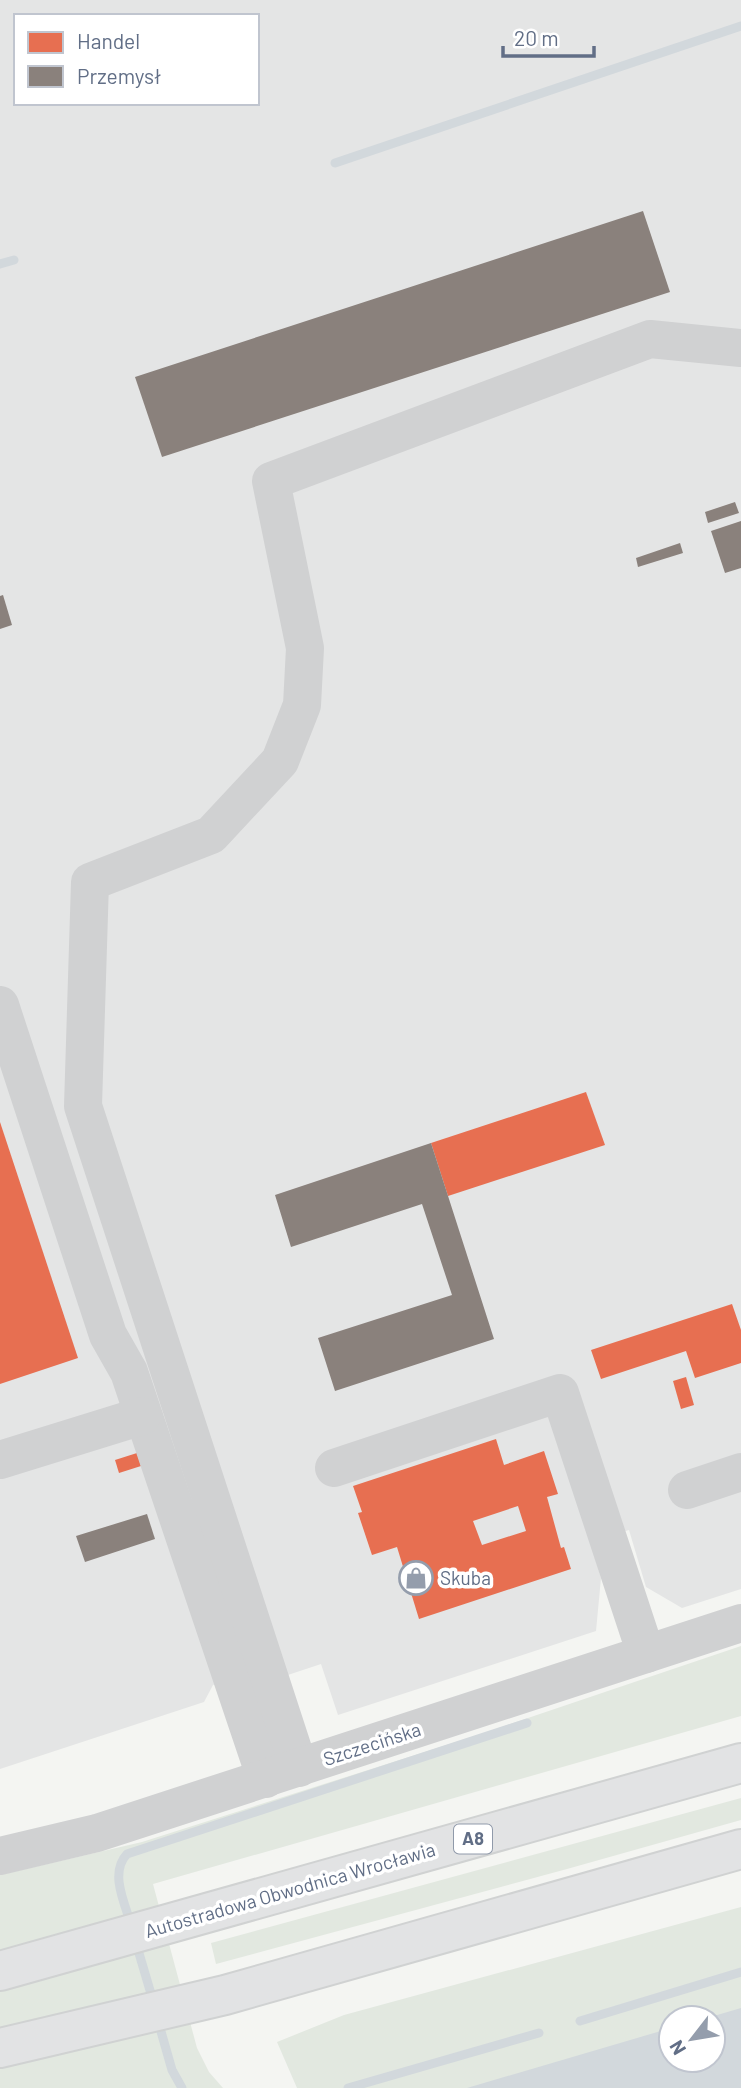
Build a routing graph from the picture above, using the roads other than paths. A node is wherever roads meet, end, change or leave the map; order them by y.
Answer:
1 (741, 348) edge
2 (0, 1005) edge
3 (142, 1416) junction
4 (0, 1460) edge
5 (334, 1468) dead end
6 (741, 1472) edge
7 (687, 1490) dead end
8 (741, 1623) edge
9 (646, 1654) junction
10 (741, 1763) edge
11 (282, 1773) junction
12 (741, 1849) edge
13 (0, 1856) edge
14 (0, 1971) edge
15 (0, 2048) edge

1 - 11 street
2 - 3 street
3 - 4 street
3 - 11 street
5 - 9 street
6 - 7 street
8 - 9 street, Szczecińska
9 - 11 street, Szczecińska
10 - 14 highway, Autostradowa Obwodnica Wrocławia / A8
11 - 13 street, Szczecińska
12 - 15 highway

